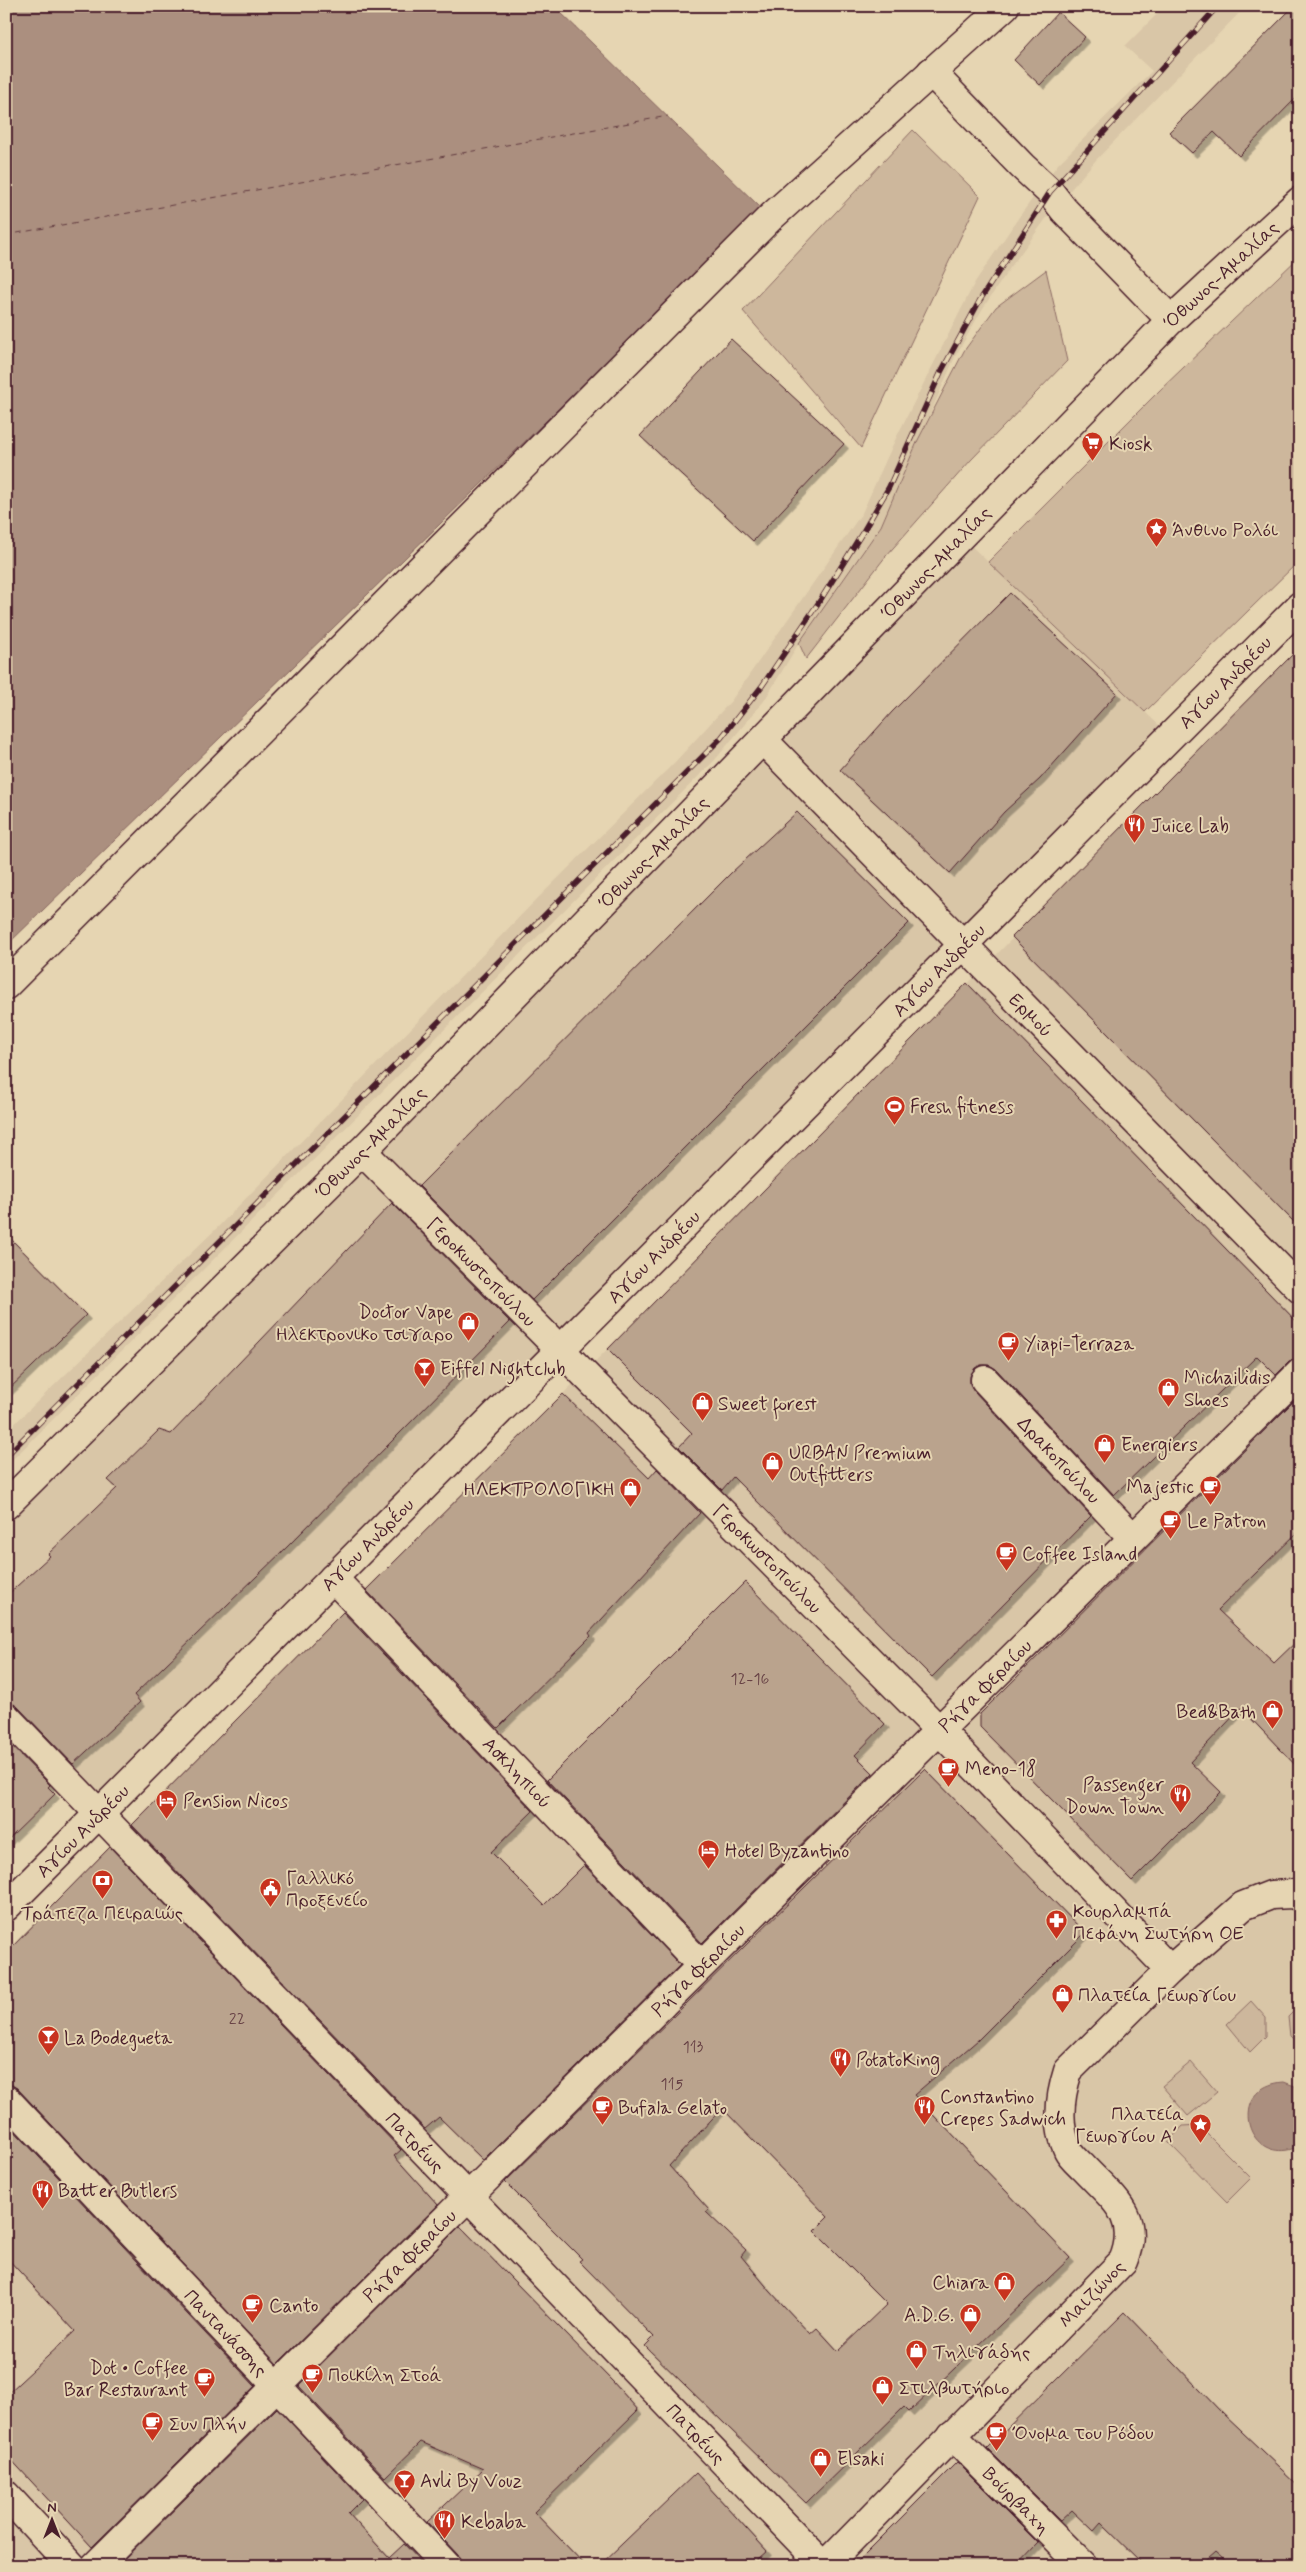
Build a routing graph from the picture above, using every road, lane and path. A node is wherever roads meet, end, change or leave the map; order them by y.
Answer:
1 (1005, 6) edge
2 (931, 72) junction
3 (1300, 201) edge
4 (1171, 320) junction
5 (1300, 606) edge
6 (763, 740) junction
7 (964, 943) junction
8 (6, 985) edge
9 (362, 1151) junction
10 (1300, 1289) edge
11 (560, 1350) junction
12 (1300, 1373) edge
13 (985, 1380) dead end
14 (6, 1505) edge
15 (1133, 1538) junction
16 (333, 1578) junction
17 (6, 1717) edge
18 (939, 1730) junction
19 (99, 1813) junction
20 (1300, 1897) edge
21 (6, 1907) edge
22 (701, 1965) junction
23 (1170, 1970) junction
24 (6, 2099) edge
25 (468, 2196) junction
26 (277, 2386) junction
27 (952, 2435) junction
28 (6, 2495) edge
29 (72, 2566) edge
30 (95, 2566) edge
31 (447, 2566) edge
32 (825, 2566) edge
33 (1083, 2566) edge

1 - 2 street
2 - 4 street
2 - 8 street
3 - 4 street, Όθωνος-Αμαλίας
4 - 6 street, Όθωνος-Αμαλίας
5 - 7 street, Αγίου Ανδρέου
6 - 7 street, Ερμού
6 - 9 street, Όθωνος-Αμαλίας
7 - 10 street, Ερμού
7 - 11 street, Αγίου Ανδρέου
9 - 11 street, Γεροκωστοπούλου
9 - 14 street, Όθωνος-Αμαλίας
11 - 16 street, Αγίου Ανδρέου
11 - 18 street, Γεροκωστοπούλου
12 - 15 street, Ρήγα Φεραίου
13 - 15 street, Δρακοπούλου
15 - 18 street, Ρήγα Φεραίου
16 - 19 street, Αγίου Ανδρέου
16 - 22 street, Ασκληπιού
17 - 19 street, Πατρέως
18 - 22 street, Ρήγα Φεραίου
18 - 23 street, Γεροκωστοπούλου
19 - 21 street, Αγίου Ανδρέου
19 - 25 street, Πατρέως
20 - 23 street, Μαιζώνος
22 - 25 street, Ρήγα Φεραίου
23 - 27 street, Μαιζώνος
24 - 26 street, Παντανάσσης
25 - 26 street, Ρήγα Φεραίου
25 - 32 street, Πατρέως
26 - 30 street, Ρήγα Φεραίου
26 - 31 street, Παντανάσσης
27 - 32 street, Μαιζώνος
27 - 33 street, Βούρβαχη
28 - 29 street

